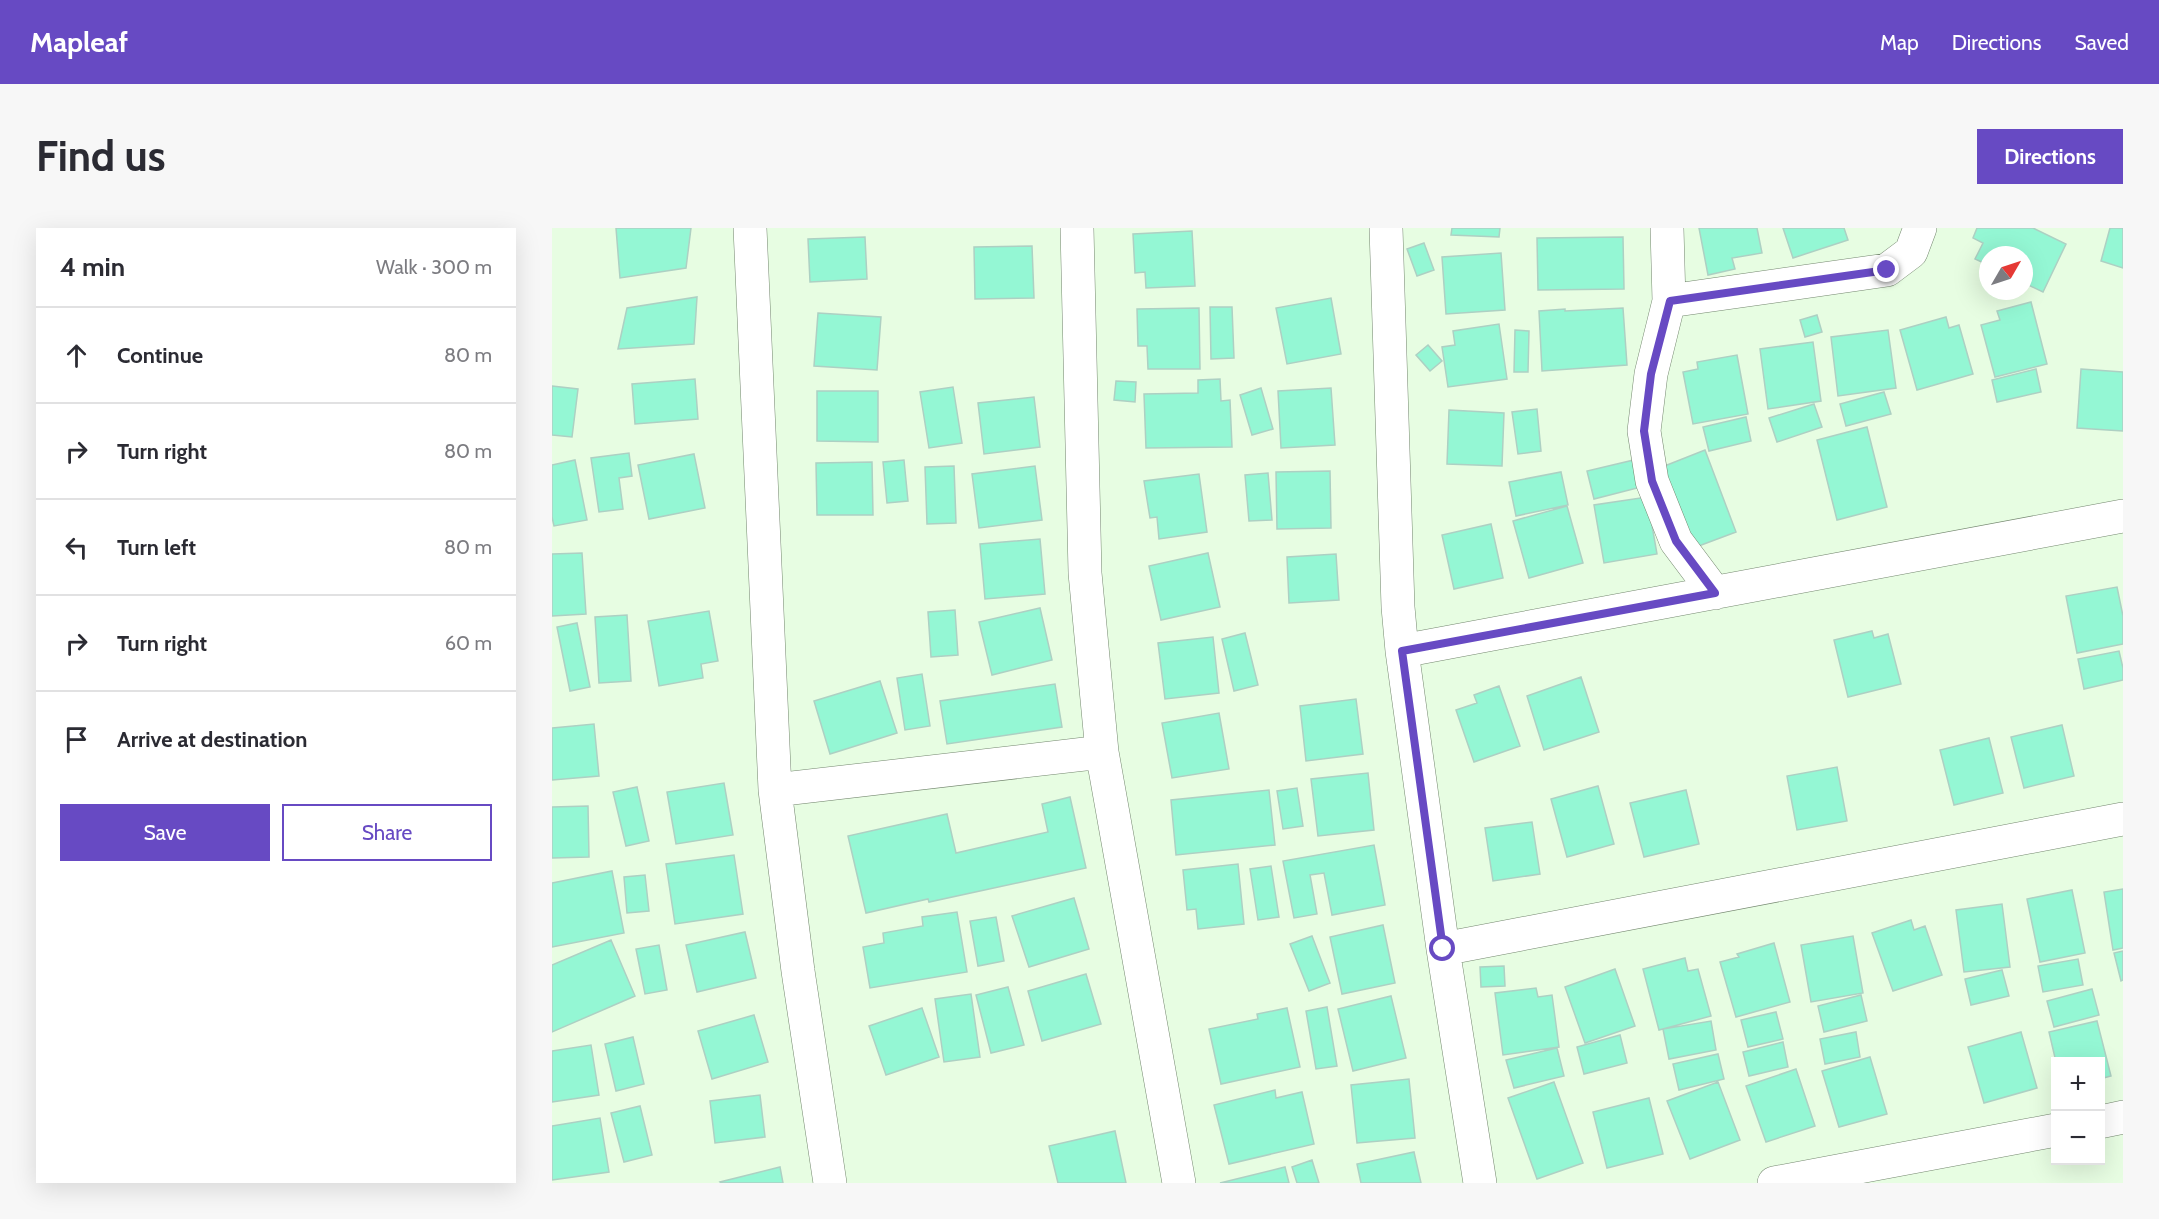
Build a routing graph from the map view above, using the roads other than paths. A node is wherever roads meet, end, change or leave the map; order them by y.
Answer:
1 (750, 228) edge
2 (1077, 228) edge
3 (1386, 228) edge
4 (1667, 228) edge
5 (1920, 228) edge
6 (1670, 301) junction
7 (2123, 516) edge
8 (1715, 593) junction
9 (1402, 651) junction
10 (1102, 752) junction
11 (775, 790) junction
12 (2123, 819) edge
13 (1443, 949) junction
14 (2123, 1117) edge
15 (2105, 1121) edge
16 (2051, 1131) edge
17 (830, 1183) edge
18 (1179, 1183) edge
19 (1480, 1183) edge
20 (1774, 1183) edge

1 - 11 street
2 - 10 street
3 - 9 street
4 - 6 street
5 - 6 street
6 - 8 street
7 - 8 street
8 - 9 street
9 - 13 street
10 - 11 street
10 - 18 street
11 - 17 street
12 - 13 street
13 - 19 street
14 - 15 street
16 - 20 street

